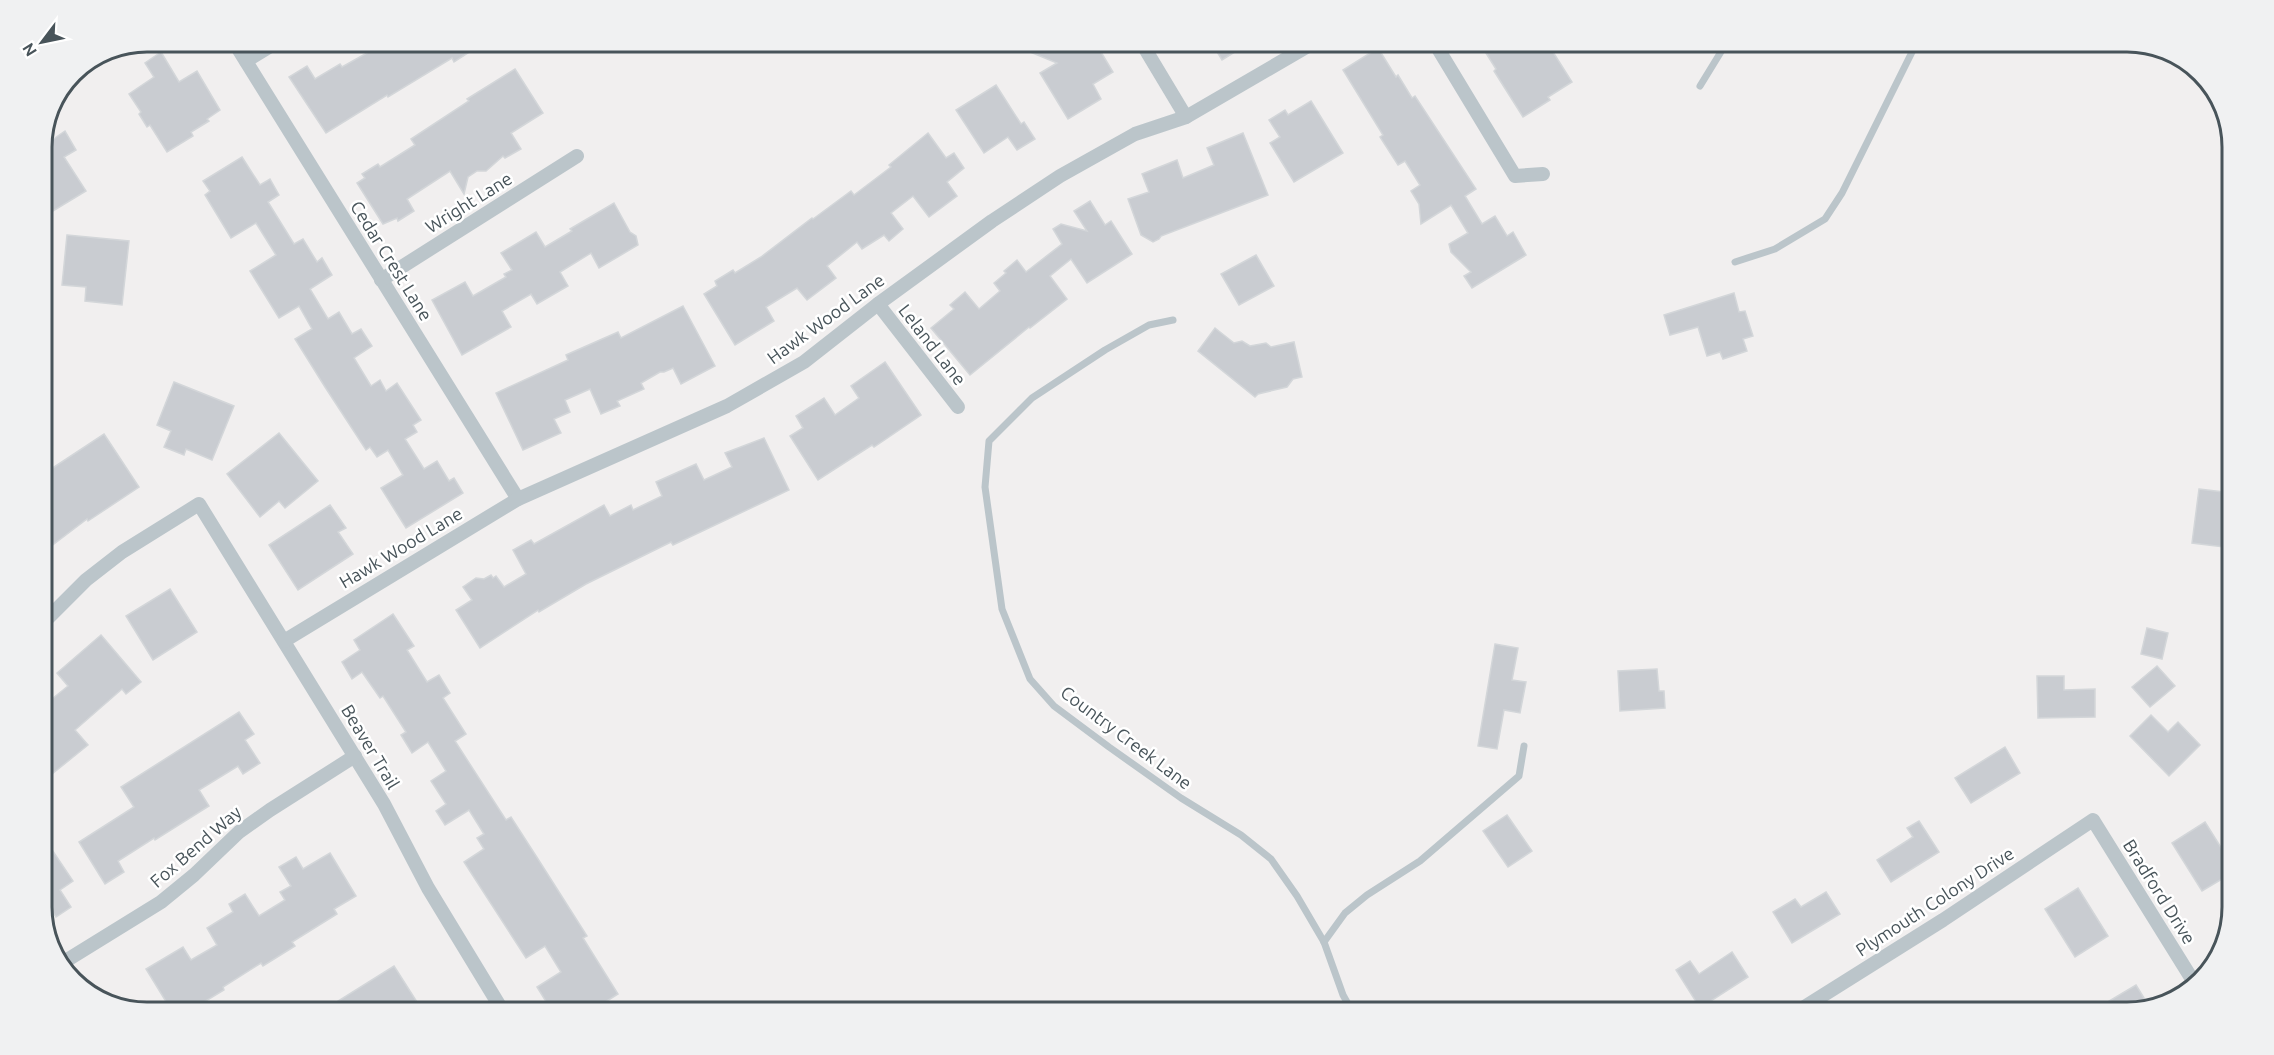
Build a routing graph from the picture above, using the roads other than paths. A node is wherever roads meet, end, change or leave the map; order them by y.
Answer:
1 (240, 52) edge
2 (261, 52) edge
3 (1147, 52) edge
4 (1298, 52) edge
5 (1440, 52) edge
6 (1721, 52) edge
7 (1912, 52) edge
8 (246, 61) junction
9 (1700, 86) dead end
10 (1186, 117) junction
11 (577, 156) dead end
12 (1543, 174) dead end
13 (1735, 262) dead end
14 (381, 280) junction
15 (878, 304) junction
16 (1173, 320) dead end
17 (958, 407) dead end
18 (518, 499) junction
19 (53, 613) edge
20 (284, 641) junction
21 (1524, 746) dead end
22 (355, 756) junction
23 (2093, 820) joint
24 (1323, 942) junction
25 (68, 959) edge
26 (2191, 977) edge
27 (497, 1002) edge
28 (1347, 1002) edge
29 (1813, 1002) edge

1 - 8 street, Cedar Crest Lane
2 - 8 street
3 - 10 street
4 - 10 street, Hawk Wood Lane
5 - 12 street
6 - 9 lane
7 - 13 lane
8 - 14 street, Cedar Crest Lane
10 - 15 street, Hawk Wood Lane
11 - 14 street, Wright Lane
14 - 18 street, Cedar Crest Lane
15 - 17 street, Leland Lane
15 - 18 street, Hawk Wood Lane
16 - 24 lane, Country Creek Lane
18 - 20 street, Hawk Wood Lane
19 - 20 street, Beaver Trail
20 - 22 street, Beaver Trail
21 - 24 lane
22 - 25 street, Fox Bend Way
22 - 27 street, Beaver Trail
23 - 26 street, Bradford Drive
23 - 29 street, Plymouth Colony Drive
24 - 28 lane, Country Creek Lane

